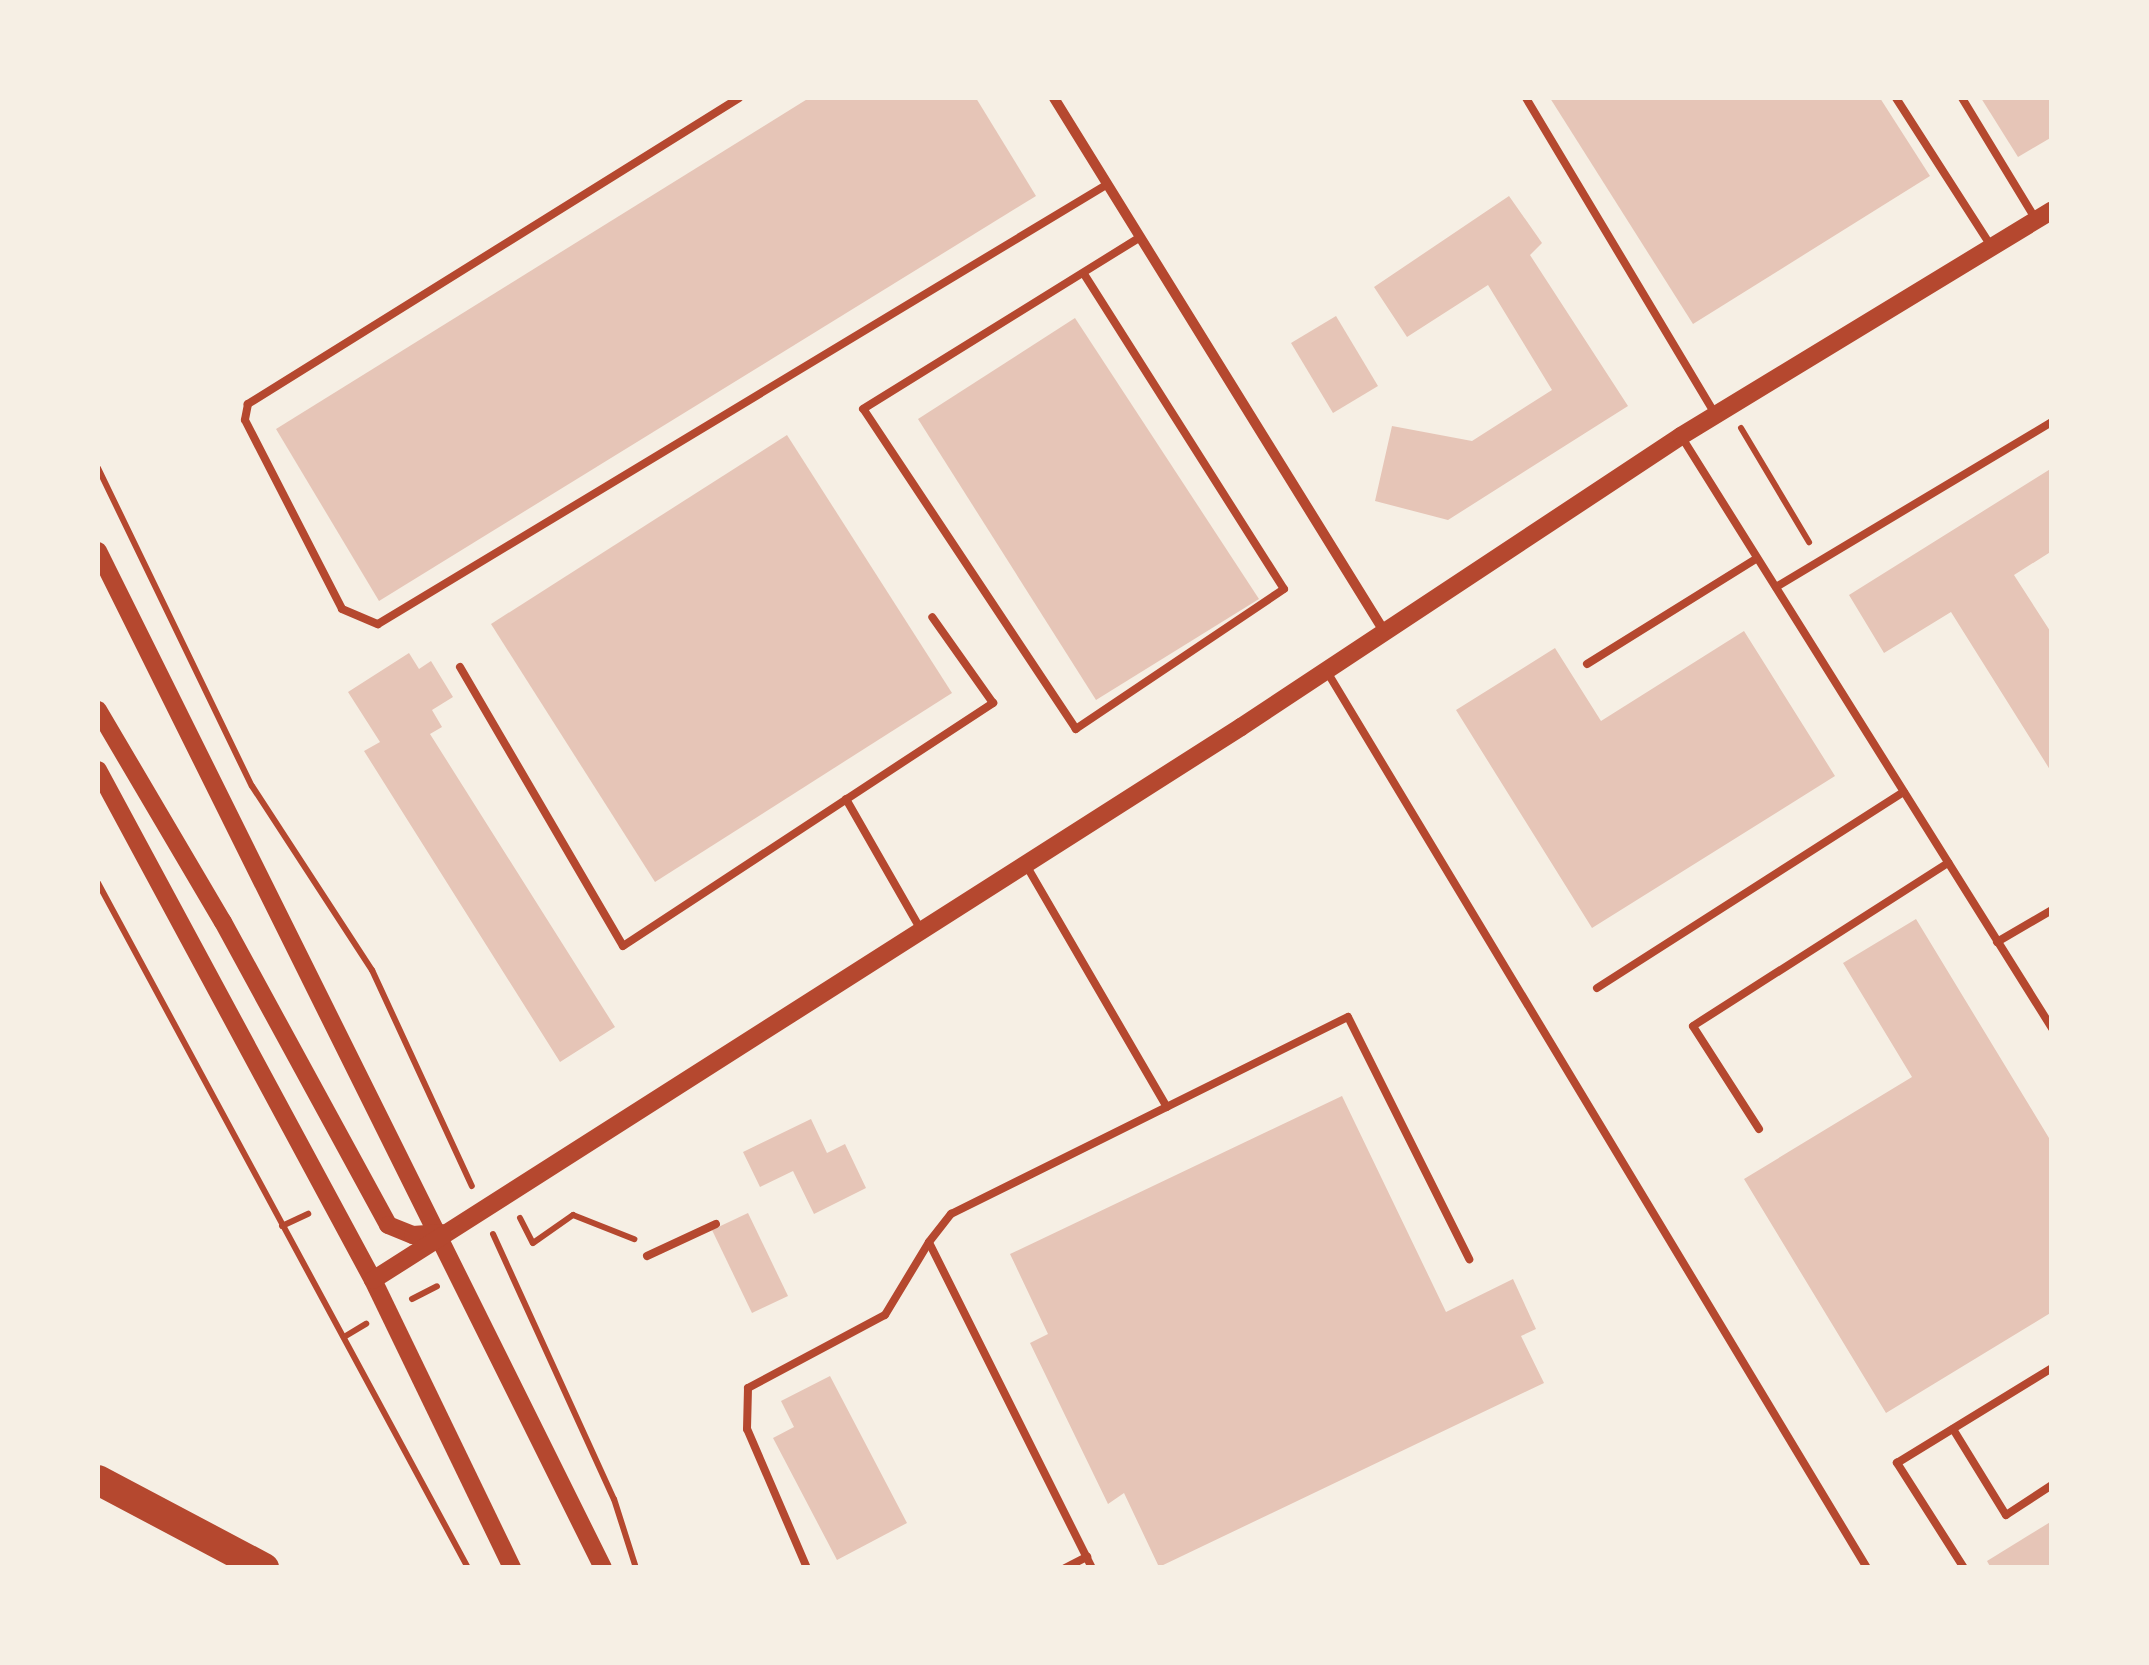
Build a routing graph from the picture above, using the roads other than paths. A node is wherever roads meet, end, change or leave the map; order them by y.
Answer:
1 (739, 98) edge
2 (1054, 98) edge
3 (1526, 98) edge
4 (1896, 98) edge
5 (1962, 98) edge
6 (1106, 184) junction
7 (2044, 215) edge
8 (1140, 238) junction
9 (1991, 246) junction
10 (1084, 274) junction
11 (1722, 411) junction
12 (2052, 422) edge
13 (1681, 436) junction
14 (98, 551) edge
15 (1757, 558) junction
16 (1776, 588) junction
17 (932, 617) dead end
18 (1384, 631) junction
19 (1587, 664) dead end
20 (460, 667) dead end
21 (1326, 670) junction
22 (98, 710) edge
23 (98, 770) edge
24 (1904, 792) junction
25 (846, 799) junction
26 (1025, 863) junction
27 (1948, 863) junction
28 (2052, 910) edge
29 (920, 928) junction
30 (1997, 942) junction
31 (1597, 988) dead end
32 (2052, 1028) edge
33 (1167, 1107) junction
34 (1758, 1128) dead end
35 (716, 1224) dead end
36 (441, 1233) junction
37 (929, 1242) junction
38 (646, 1256) road end
39 (1469, 1259) dead end
40 (373, 1280) junction
41 (2052, 1368) edge
42 (1953, 1429) junction
43 (98, 1465) edge
44 (98, 1480) edge
45 (2052, 1485) edge
46 (163, 1517) junction
47 (1087, 1557) junction
48 (264, 1568) edge
49 (512, 1568) edge
50 (603, 1568) edge
51 (808, 1568) edge
52 (1065, 1568) edge
53 (1092, 1568) edge
54 (1868, 1568) edge
55 (1964, 1568) edge

1 - 6 lane
2 - 6 street
3 - 11 lane
4 - 9 lane
5 - 7 lane
6 - 8 street
7 - 9 street
8 - 10 lane
8 - 18 street
9 - 11 street
10 - 10 lane
11 - 13 street
12 - 16 lane
13 - 15 lane
13 - 18 street
14 - 36 street
15 - 16 lane
15 - 19 lane
16 - 24 lane
17 - 25 lane
18 - 21 street
20 - 25 lane
21 - 26 street
21 - 54 lane
22 - 36 street
23 - 40 street
24 - 27 lane
24 - 31 lane
25 - 29 lane
26 - 29 street
26 - 33 lane
27 - 30 lane
27 - 34 lane
28 - 30 lane
29 - 36 street
30 - 32 lane
33 - 37 lane
33 - 39 lane
35 - 38 lane
36 - 40 street
36 - 50 street
37 - 47 lane
37 - 51 lane
40 - 49 street
41 - 42 lane
42 - 45 lane
42 - 55 lane
43 - 46 highway
44 - 46 highway
46 - 48 highway
47 - 52 lane
47 - 53 lane

